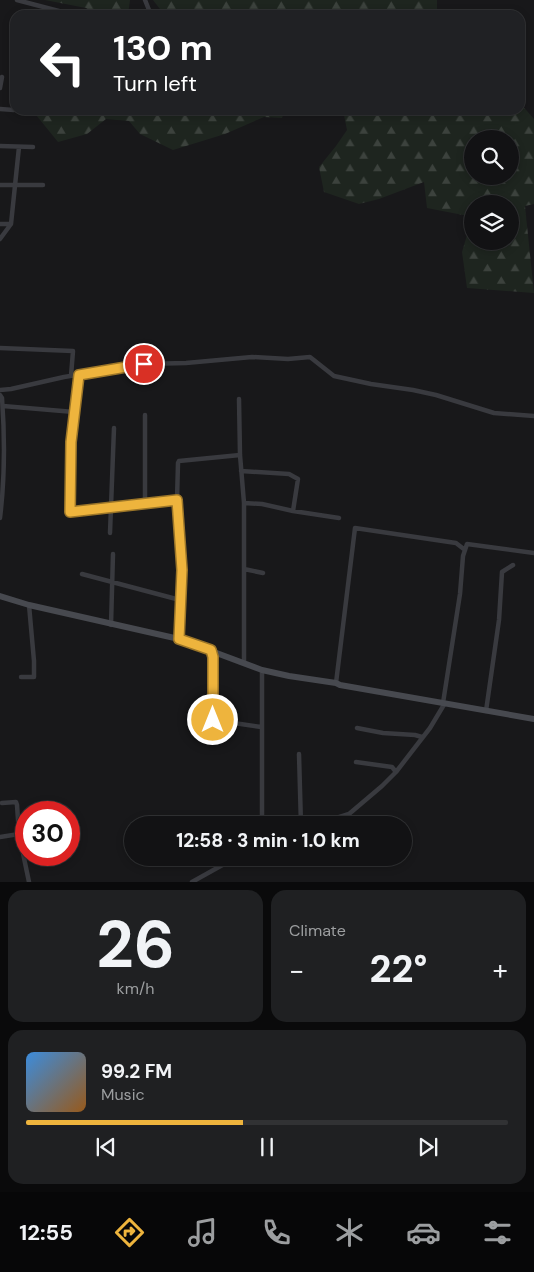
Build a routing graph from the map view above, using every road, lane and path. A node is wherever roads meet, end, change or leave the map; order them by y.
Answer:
1 (17, 0) edge
2 (55, 10) edge
3 (2, 77) dead end
4 (0, 88) edge
5 (0, 146) edge
6 (19, 147) junction
7 (33, 147) dead end
8 (0, 185) edge
9 (15, 185) junction
10 (43, 185) dead end
11 (0, 224) edge
12 (11, 224) junction
13 (0, 239) edge
14 (0, 348) edge
15 (79, 375) junction
16 (71, 376) junction
17 (0, 390) edge
18 (0, 394) edge
19 (239, 399) dead end
20 (3, 406) junction
21 (74, 412) junction
22 (145, 415) dead end
23 (534, 416) edge
24 (114, 428) dead end
25 (240, 455) junction
26 (241, 471) junction
27 (177, 500) junction
28 (144, 503) junction
29 (244, 503) junction
30 (112, 507) junction
31 (294, 511) junction
32 (0, 518) edge
33 (339, 518) dead end
34 (110, 533) dead end
35 (465, 550) junction
36 (534, 553) edge
37 (113, 554) dead end
38 (513, 565) dead end
39 (244, 570) junction
40 (263, 573) dead end
41 (82, 574) dead end
42 (113, 582) junction
43 (0, 596) edge
44 (180, 600) junction
45 (29, 605) junction
46 (111, 625) junction
47 (179, 639) junction
48 (211, 650) junction
49 (244, 663) junction
50 (262, 670) junction
51 (21, 677) dead end
52 (336, 683) junction
53 (444, 703) junction
54 (486, 711) junction
55 (534, 719) edge
56 (261, 727) junction
57 (357, 728) dead end
58 (422, 738) junction
59 (299, 754) dead end
60 (356, 762) dead end
61 (396, 772) junction
62 (2, 802) dead end
63 (15, 802) edge
64 (262, 816) edge
65 (301, 816) edge
66 (343, 816) edge
67 (15, 834) edge
68 (0, 836) edge
69 (26, 866) edge
70 (221, 866) edge
71 (29, 882) edge
72 (192, 882) edge

1 - 2 street
3 - 4 street
5 - 6 street
6 - 7 street
6 - 9 street
8 - 9 street
9 - 10 street
9 - 12 street
11 - 12 street
12 - 13 street
14 - 16 street
15 - 16 street
15 - 21 street
15 - 23 street
16 - 17 street
18 - 20 street
19 - 25 street
20 - 21 street
20 - 32 street
21 - 30 street
22 - 28 street
24 - 30 street
25 - 26 street
25 - 27 street
26 - 29 street
26 - 31 street
27 - 28 street
27 - 44 street
28 - 30 street
29 - 31 street
29 - 39 street
30 - 34 street
31 - 33 street
35 - 36 street
35 - 52 street
35 - 53 street
37 - 42 street
38 - 54 street
39 - 40 street
39 - 49 street
41 - 42 street
42 - 44 street
42 - 46 street
43 - 45 main road
44 - 47 street
45 - 46 main road
45 - 51 street
46 - 47 main road
47 - 48 main road
48 - 49 main road
48 - 56 street
49 - 50 main road
50 - 52 main road
50 - 56 street
52 - 53 main road
53 - 54 main road
53 - 58 street
54 - 55 main road
56 - 64 street
57 - 58 street
58 - 61 street
59 - 65 street
60 - 61 street
61 - 66 street
62 - 63 street
67 - 68 street
69 - 71 street
70 - 72 street

